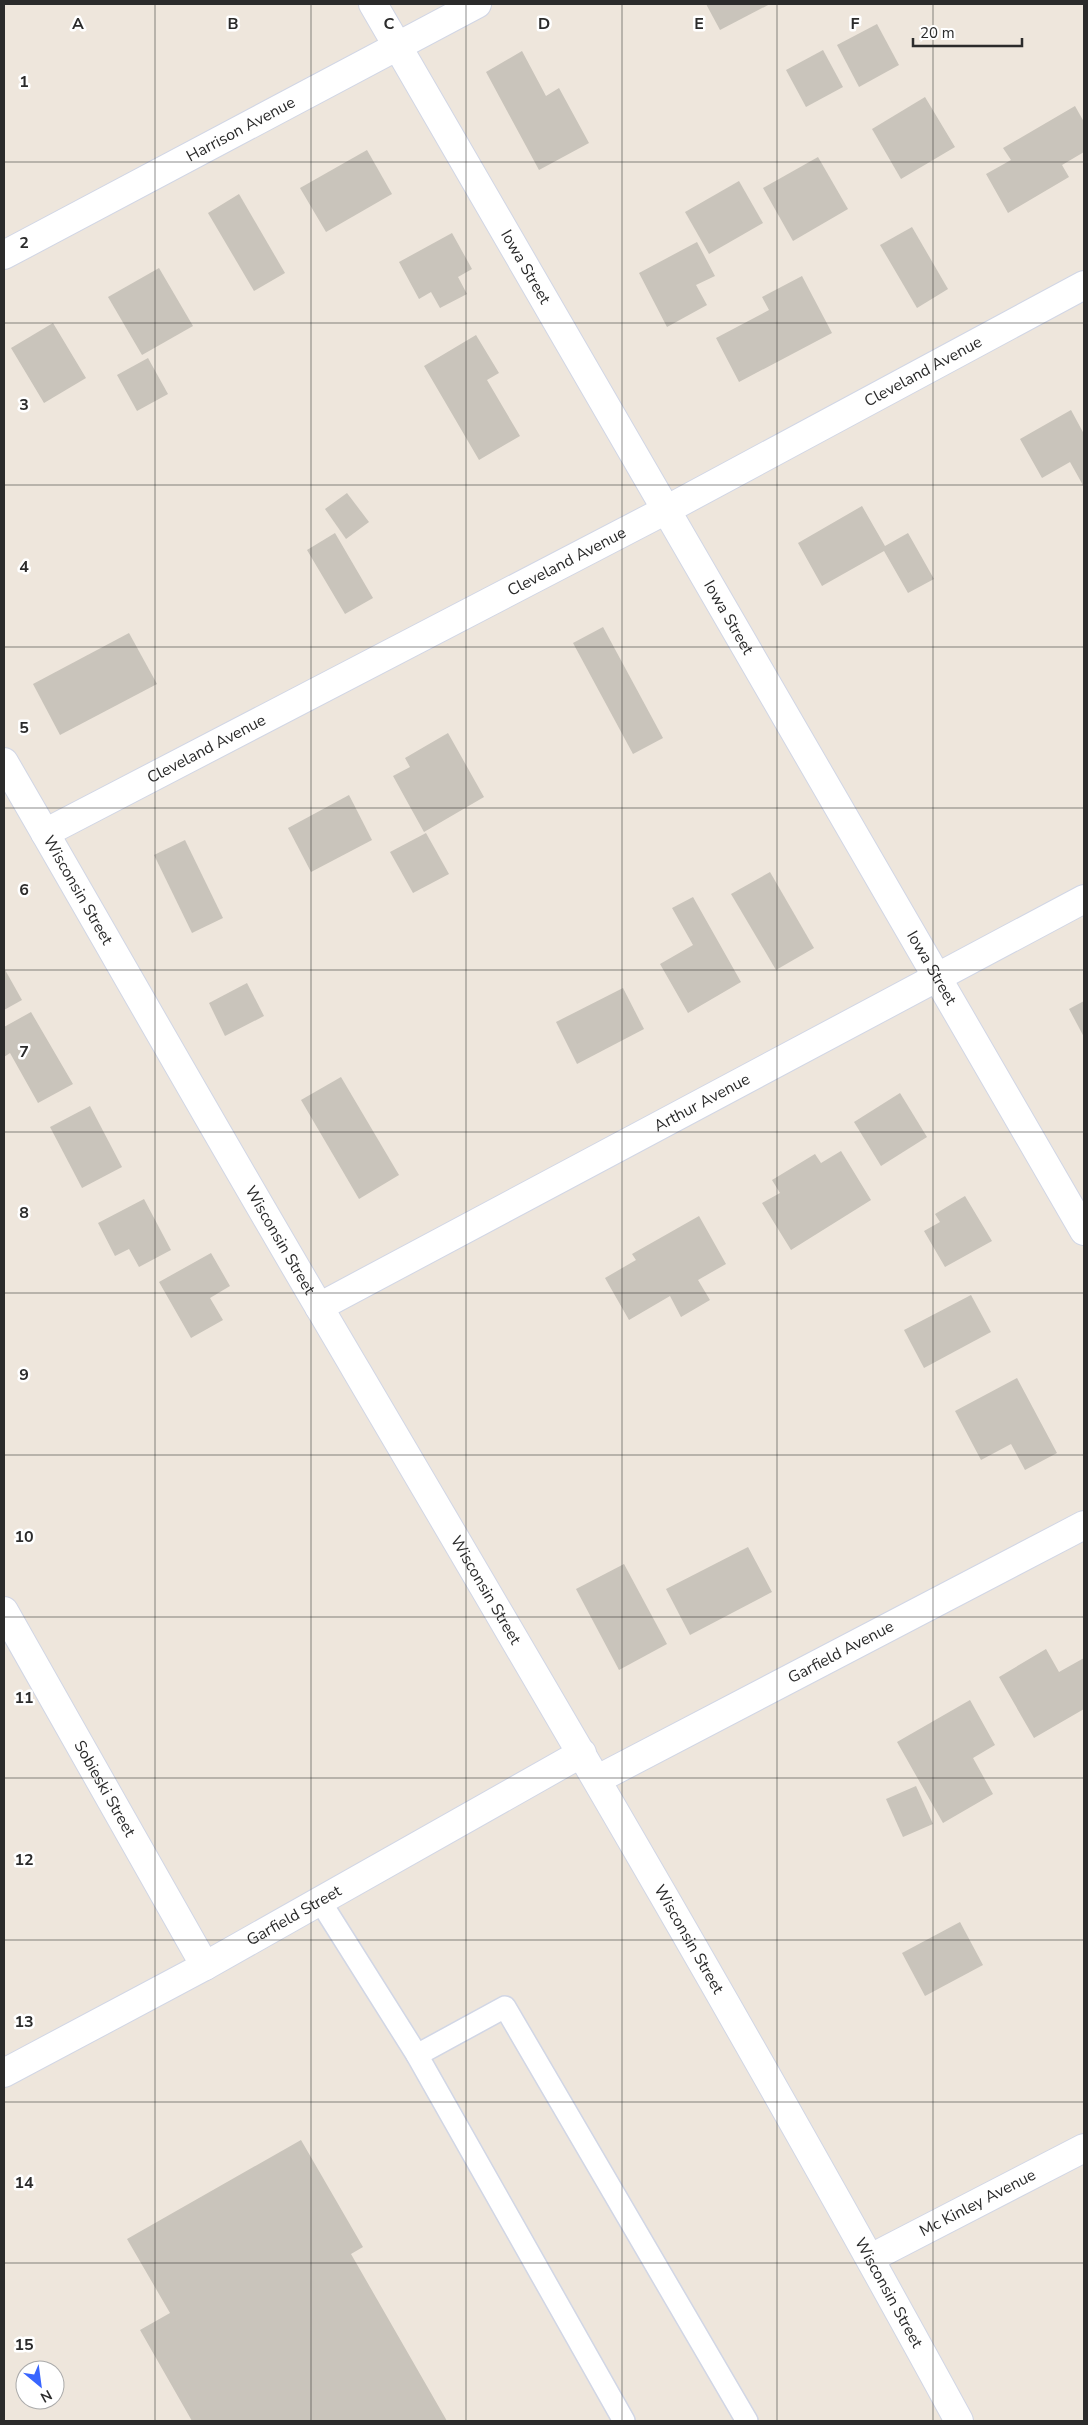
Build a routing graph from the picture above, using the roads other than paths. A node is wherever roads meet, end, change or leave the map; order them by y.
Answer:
1 (373, 4) edge
2 (477, 4) edge
3 (397, 46) junction
4 (4, 255) edge
5 (1084, 285) edge
6 (666, 510) junction
7 (4, 762) edge
8 (45, 833) junction
9 (1084, 899) edge
10 (936, 978) junction
11 (1082, 1221) edge
12 (319, 1307) junction
13 (1084, 1525) edge
14 (4, 1612) edge
15 (582, 1753) junction
16 (598, 1779) junction
17 (320, 1901) junction
18 (205, 1966) junction
19 (417, 2055) junction
20 (4, 2073) edge
21 (1084, 2148) edge
22 (870, 2258) junction
23 (624, 2421) edge
24 (746, 2421) edge
25 (959, 2421) edge

1 - 3 street, Iowa Street
2 - 3 street, Harrison Avenue
3 - 4 street, Harrison Avenue
3 - 6 street, Iowa Street
5 - 6 street, Cleveland Avenue
6 - 8 street, Cleveland Avenue
6 - 10 street, Iowa Street
7 - 8 street, Wisconsin Street
8 - 12 street, Wisconsin Street
9 - 10 street, Arthur Avenue
10 - 11 street, Iowa Street
10 - 12 street, Arthur Avenue
12 - 15 street, Wisconsin Street
13 - 16 street, Garfield Avenue
14 - 18 street, Sobieski Street
15 - 16 street, Wisconsin Street
15 - 17 street, Garfield Street
16 - 22 street, Wisconsin Street
17 - 18 street, Garfield Street
17 - 19 lane
18 - 20 street, Garfield Street
19 - 23 lane
19 - 24 lane
21 - 22 street, Mc Kinley Avenue
22 - 25 street, Wisconsin Street

